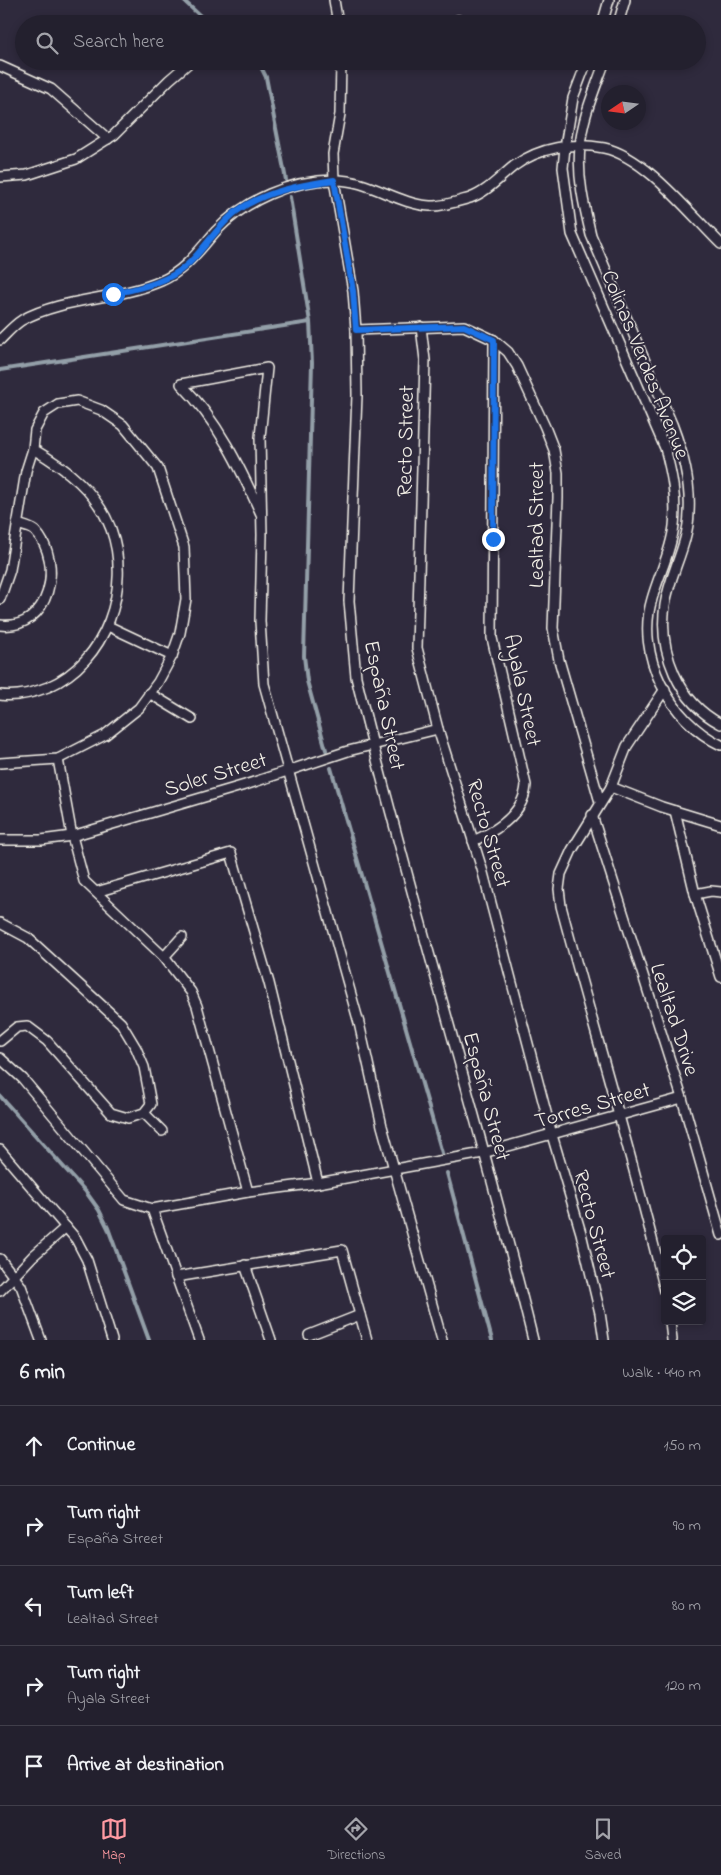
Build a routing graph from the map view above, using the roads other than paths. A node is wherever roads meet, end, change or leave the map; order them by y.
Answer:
1 (334, 0) edge
2 (610, 0) edge
3 (625, 0) edge
4 (336, 15) edge
5 (605, 15) edge
6 (621, 15) edge
7 (0, 66) edge
8 (181, 70) edge
9 (341, 70) edge
10 (584, 70) edge
11 (602, 70) edge
12 (108, 139) junction
13 (565, 146) junction
14 (580, 146) junction
15 (0, 177) edge
16 (334, 180) junction
17 (721, 244) edge
18 (420, 327) junction
19 (356, 330) junction
20 (0, 340) edge
21 (494, 340) junction
22 (34, 449) junction
23 (261, 514) junction
24 (17, 524) junction
25 (0, 599) edge
26 (0, 624) edge
27 (108, 626) junction
28 (172, 656) junction
29 (665, 689) junction
30 (149, 693) junction
31 (0, 694) edge
32 (192, 720) dead end
33 (721, 724) edge
34 (438, 730) junction
35 (374, 745) junction
36 (721, 745) edge
37 (58, 759) junction
38 (0, 763) edge
39 (288, 770) junction
40 (611, 787) junction
41 (600, 802) junction
42 (675, 812) junction
43 (592, 815) junction
44 (721, 825) edge
45 (72, 836) junction
46 (0, 840) edge
47 (472, 841) junction
48 (96, 892) junction
49 (721, 892) edge
50 (695, 894) junction
51 (0, 923) edge
52 (182, 938) dead end
53 (164, 957) junction
54 (721, 977) edge
55 (0, 1042) edge
56 (0, 1058) edge
57 (682, 1098) junction
58 (144, 1113) junction
59 (620, 1116) junction
60 (162, 1131) dead end
61 (552, 1135) junction
62 (0, 1150) edge
63 (483, 1153) junction
64 (394, 1170) junction
65 (318, 1183) junction
66 (248, 1192) junction
67 (152, 1209) junction
68 (66, 1227) junction
69 (720, 1229) edge
70 (0, 1259) edge
71 (245, 1265) junction
72 (176, 1276) junction
73 (14, 1277) junction
74 (662, 1280) edge
75 (0, 1291) edge
76 (360, 1315) junction
77 (670, 1325) edge
78 (309, 1335) dead end
79 (41, 1340) edge
80 (112, 1340) edge
81 (200, 1340) edge
82 (271, 1340) edge
83 (367, 1340) edge
84 (442, 1340) edge
85 (533, 1340) edge
86 (604, 1340) edge
87 (672, 1340) edge

1 - 4 street
2 - 5 street
3 - 6 street
7 - 12 street
8 - 12 street
9 - 16 street, España Street
10 - 13 street, Colinas Verdes Avenue
11 - 14 street, Colinas Verdes Avenue
12 - 15 street
13 - 14 street
13 - 16 street
13 - 29 street, Colinas Verdes Avenue
14 - 17 street
14 - 33 street, Colinas Verdes Avenue
16 - 19 street, España Street
16 - 20 street
18 - 19 street, Lealtad Street
18 - 21 street, Lealtad Street
18 - 34 street, Recto Street
19 - 35 street, España Street
21 - 41 street, Lealtad Street
21 - 47 street, Ayala Street
22 - 24 street
22 - 27 street
22 - 28 street
23 - 23 street
23 - 39 street
24 - 25 street
24 - 26 street
27 - 28 street
27 - 31 street
28 - 30 street
29 - 36 street, Colinas Verdes Avenue
29 - 40 street
30 - 32 street
30 - 37 street
34 - 35 street, Soler Street
34 - 47 street, Recto Street
35 - 39 street, Soler Street
35 - 63 street, España Street
37 - 38 street
37 - 45 street
39 - 45 street, Soler Street
39 - 64 street
40 - 41 street
40 - 42 street
41 - 43 street
42 - 44 street
42 - 50 street
43 - 57 street, Lealtad Drive
43 - 59 street
45 - 46 street, Soler Street
45 - 48 street
47 - 61 street, Recto Street
48 - 53 street
48 - 65 street
49 - 50 street
50 - 54 street
51 - 58 street
52 - 53 street
53 - 66 street
55 - 58 street
56 - 67 street
57 - 59 street, Torres Street
57 - 69 street, Lealtad Drive
58 - 60 street
59 - 61 street, Torres Street
59 - 74 street
61 - 63 street, Torres Street
61 - 86 street, Recto Street
62 - 68 street
63 - 64 street, Torres Street
63 - 85 street, España Street
64 - 65 street, Torres Street
64 - 84 street
65 - 66 street, Torres Street
66 - 67 street, Torres Street
67 - 72 street
68 - 73 street
68 - 80 street
70 - 73 street
71 - 72 street
71 - 76 street
71 - 82 street
72 - 81 street
73 - 75 street
73 - 79 street
76 - 78 street
76 - 83 street
77 - 87 street

